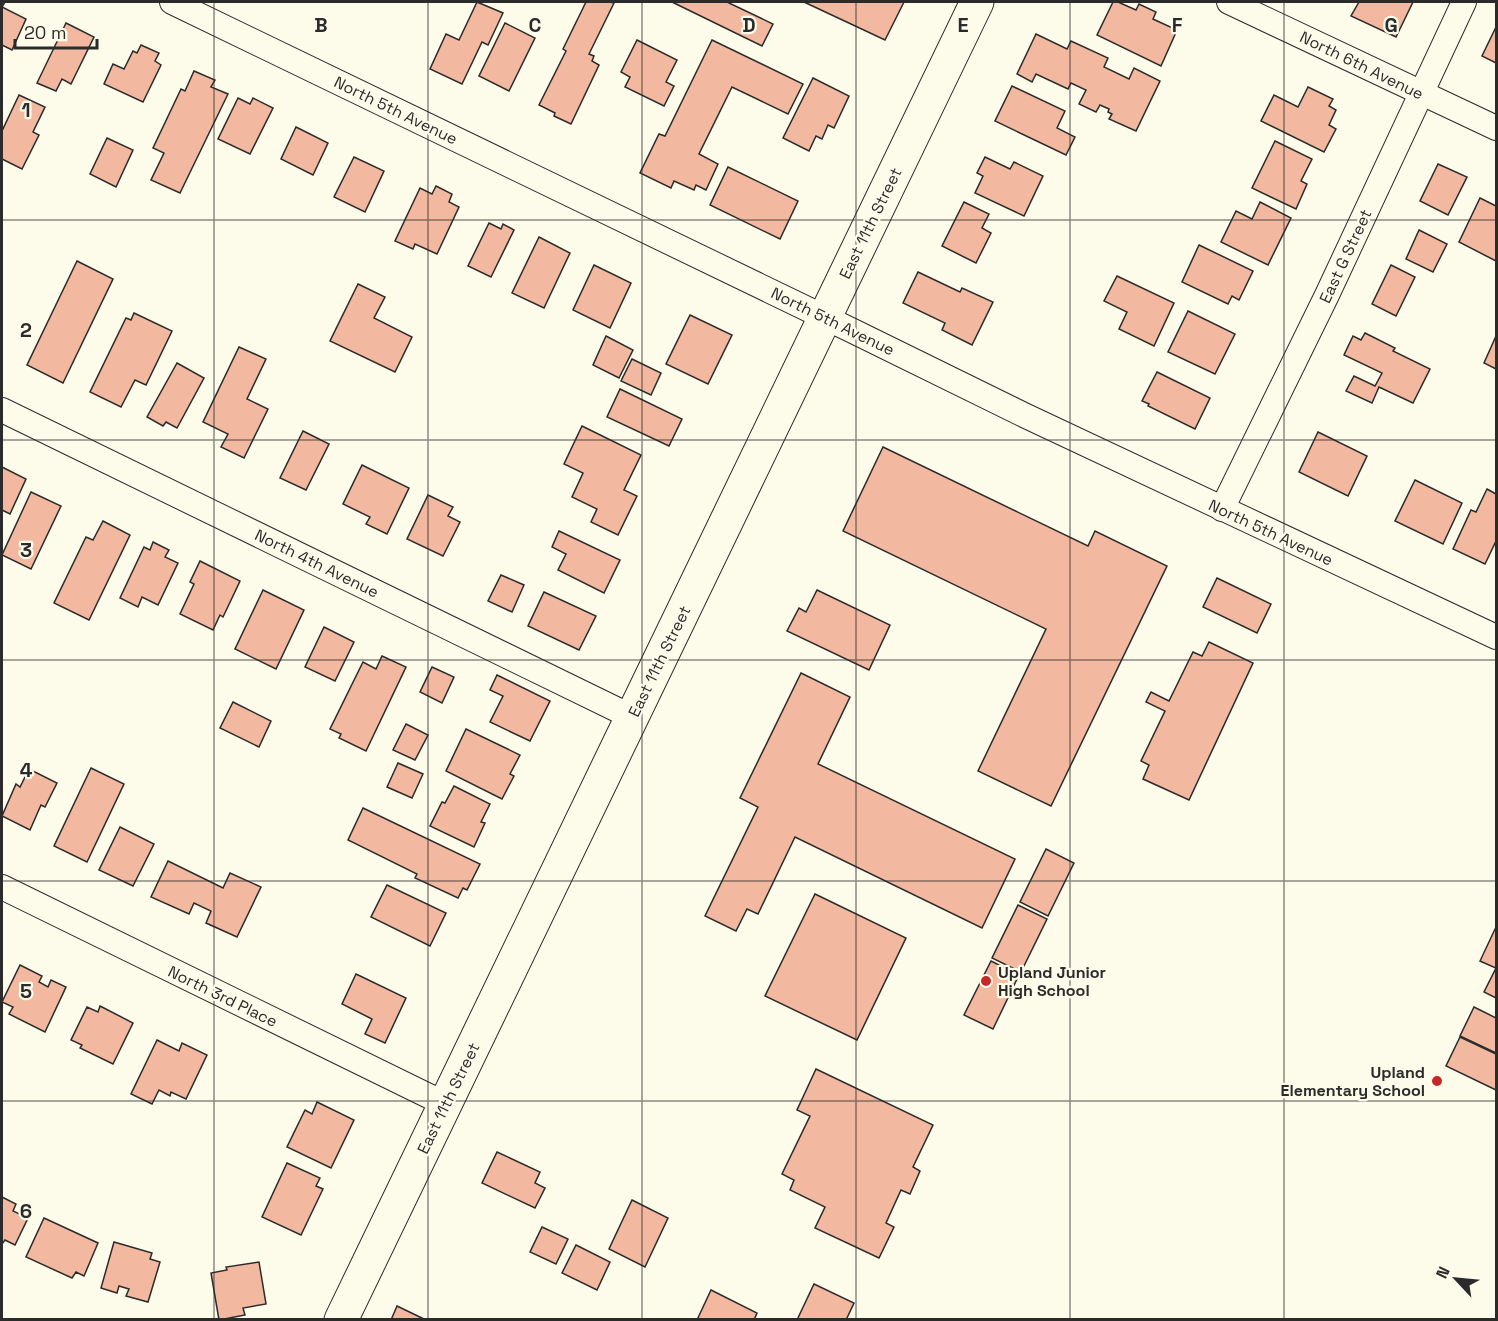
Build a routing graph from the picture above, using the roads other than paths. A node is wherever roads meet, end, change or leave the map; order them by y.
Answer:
1 (172, 2) edge
2 (977, 2) edge
3 (1229, 2) edge
4 (1464, 2) edge
5 (1421, 93) junction
6 (1497, 128) edge
7 (825, 317) junction
8 (2, 410) edge
9 (1222, 508) junction
10 (1497, 637) edge
11 (632, 717) junction
12 (2, 887) edge
13 (445, 1104) junction
14 (341, 1320) edge

1 - 7 street, North 5th Avenue
2 - 7 street, East 11th Street
3 - 5 street, North 6th Avenue
4 - 5 street, East G Street
5 - 6 street, North 6th Avenue
5 - 9 street, East G Street
7 - 9 street, North 5th Avenue
7 - 11 street, East 11th Street
8 - 11 street, North 4th Avenue
9 - 10 street, North 5th Avenue
11 - 13 street, East 11th Street
12 - 13 street, North 3rd Place
13 - 14 street, East 11th Street

